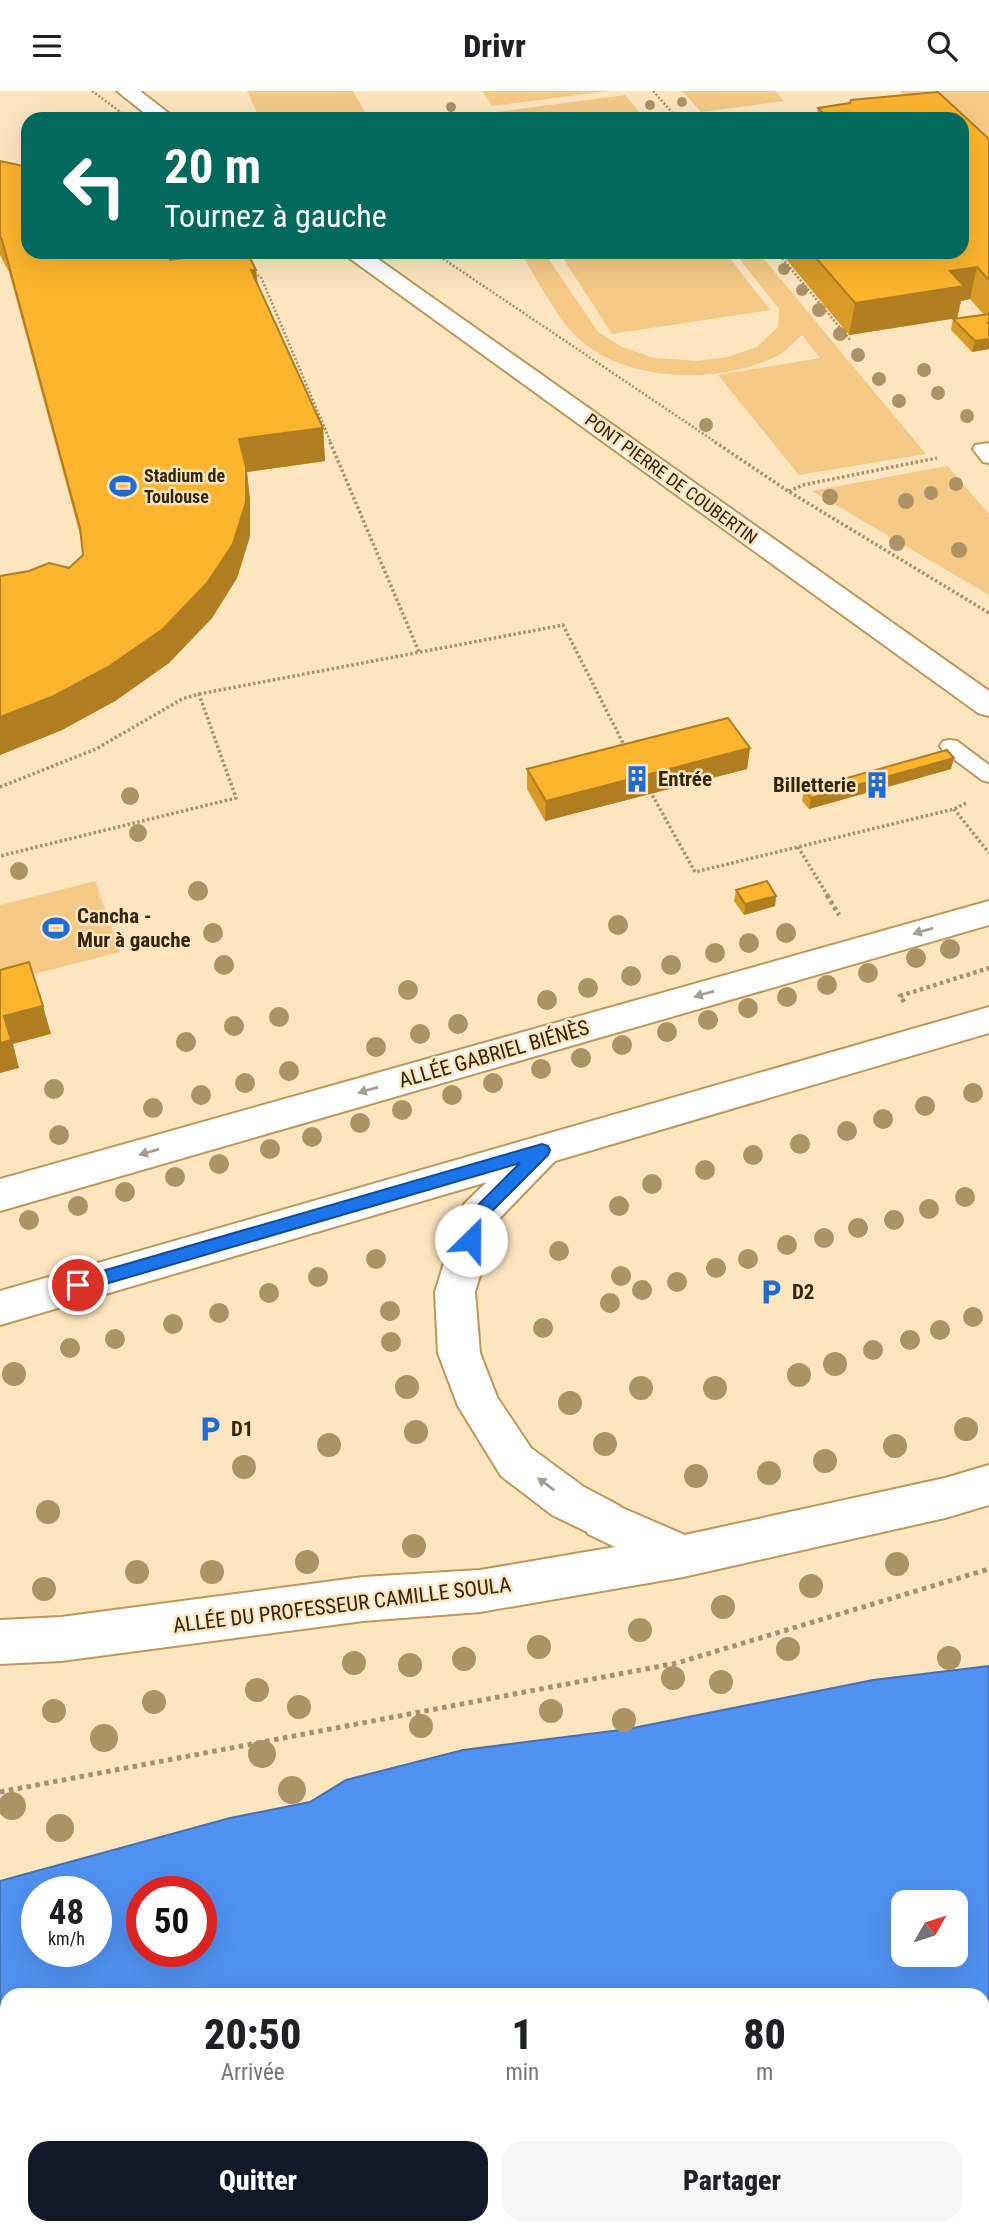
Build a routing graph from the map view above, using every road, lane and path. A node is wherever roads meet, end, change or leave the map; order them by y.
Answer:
1 (92, 91) edge
2 (127, 91) edge
3 (653, 91) edge
4 (120, 112) edge
5 (156, 112) edge
6 (672, 112) edge
7 (363, 259) edge
8 (443, 259) edge
9 (783, 259) edge
10 (249, 270) edge
11 (852, 341) edge
12 (989, 448) edge
13 (937, 457) dead end
14 (989, 458) edge
15 (788, 491) junction
16 (989, 613) edge
17 (419, 652) junction
18 (199, 694) junction
19 (989, 706) edge
20 (950, 746) dead end
21 (627, 751) edge
22 (989, 775) edge
23 (646, 783) edge
24 (0, 787) edge
25 (973, 800) dead end
26 (954, 809) junction
27 (798, 847) junction
28 (989, 853) edge
29 (0, 856) edge
30 (989, 913) edge
31 (861, 949) junction
32 (989, 968) edge
33 (900, 996) dead end
34 (989, 1020) edge
35 (542, 1150) junction
36 (0, 1195) edge
37 (0, 1308) edge
38 (989, 1485) edge
39 (683, 1556) junction
40 (989, 1569) edge
41 (0, 1642) edge
42 (0, 1792) edge

1 - 4 path, bridge
2 - 5 main road
3 - 6 path
7 - 19 main road, PONT PIERRE DE COUBERTIN
8 - 15 path
9 - 11 path
10 - 17 path
12 - 14 lane
13 - 15 path
15 - 16 path
17 - 18 path
17 - 21 path
18 - 24 path
18 - 29 path
20 - 22 lane
23 - 27 path
25 - 26 path
26 - 27 path
26 - 28 path
27 - 31 path
30 -> 31 main road, ALLÉE GABRIEL BIÉNÈS
31 -> 36 main road, ALLÉE GABRIEL BIÉNÈS
32 - 33 path
34 - 35 main road
35 - 37 main road
39 -> 35 main road
38 - 39 main road, ALLÉE DU PROFESSEUR CAMILLE SOULA
39 - 41 main road, ALLÉE DU PROFESSEUR CAMILLE SOULA
40 - 42 path

